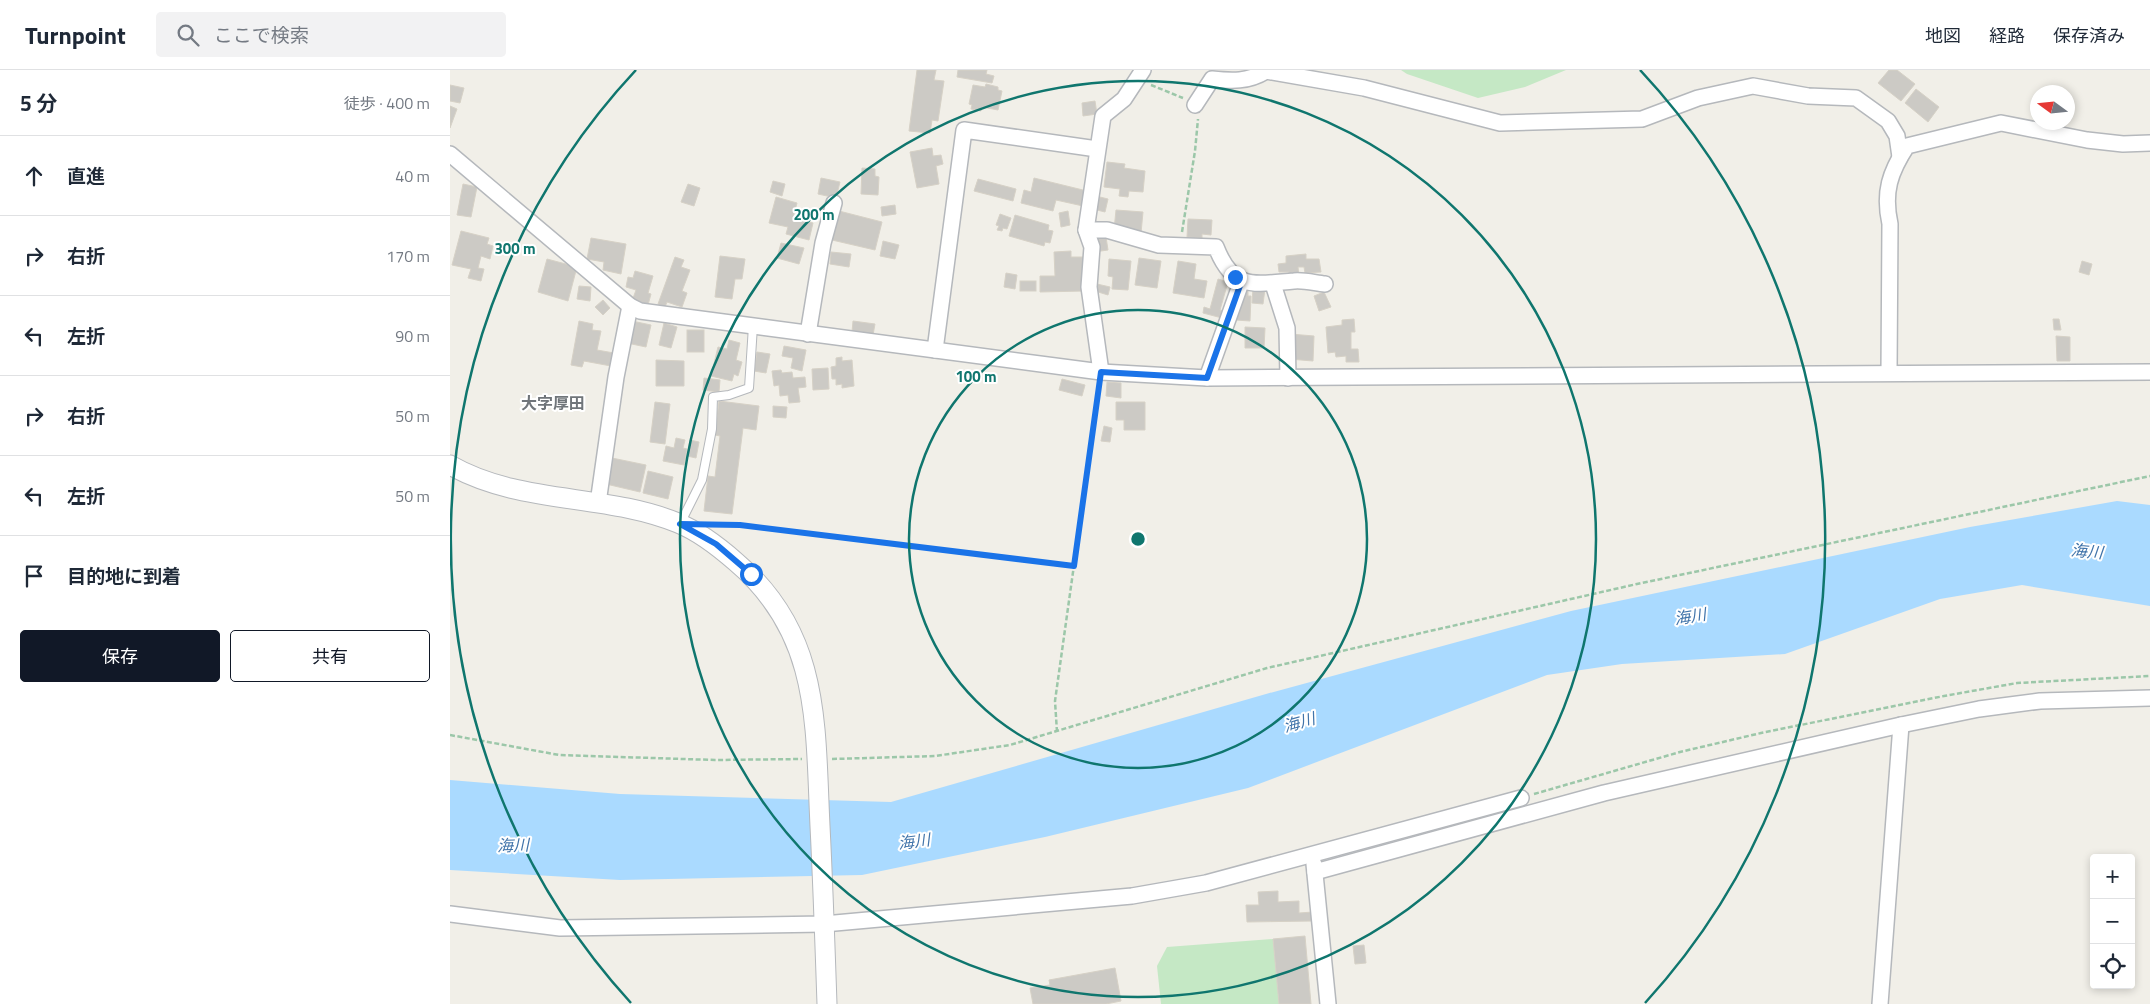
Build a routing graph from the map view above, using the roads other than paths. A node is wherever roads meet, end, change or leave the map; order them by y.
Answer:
1 (1140, 75) edge
2 (1195, 105) road end
3 (2150, 144) edge
4 (1097, 149) junction
5 (450, 154) edge
6 (1900, 158) junction
7 (834, 203) dead end
8 (1086, 230) junction
9 (1242, 280) junction
10 (1273, 284) junction
11 (1325, 284) dead end
12 (630, 306) junction
13 (753, 326) junction
14 (808, 334) junction
15 (935, 350) junction
16 (1101, 372) junction
17 (2150, 372) edge
18 (1889, 373) junction
19 (1207, 378) junction
20 (1288, 378) junction
21 (450, 465) edge
22 (598, 503) junction
23 (680, 524) junction
24 (2150, 698) edge
25 (1901, 725) junction
26 (1521, 798) road end
27 (1313, 855) junction
28 (1315, 872) junction
29 (450, 914) edge
30 (824, 924) junction
31 (828, 1004) edge
32 (1328, 1004) edge
33 (1880, 1004) edge

1 - 4 street
2 - 6 street
3 - 6 street
4 - 8 street
4 - 15 street
5 - 12 street
6 - 18 street
7 - 14 street
8 - 9 street
8 - 16 street
9 - 10 street
9 - 19 street
10 - 11 street
10 - 20 street
12 - 13 street
12 - 22 street
13 - 14 street
13 - 23 lane
14 - 15 street
15 - 16 street
16 - 19 street
17 - 18 street
18 - 20 street
19 - 20 street
21 - 22 street
22 - 23 street
23 - 30 street
24 - 25 street
25 - 28 street
25 - 33 street
26 - 27 street
27 - 28 street
27 - 30 street
28 - 32 street
29 - 30 street
30 - 31 street

